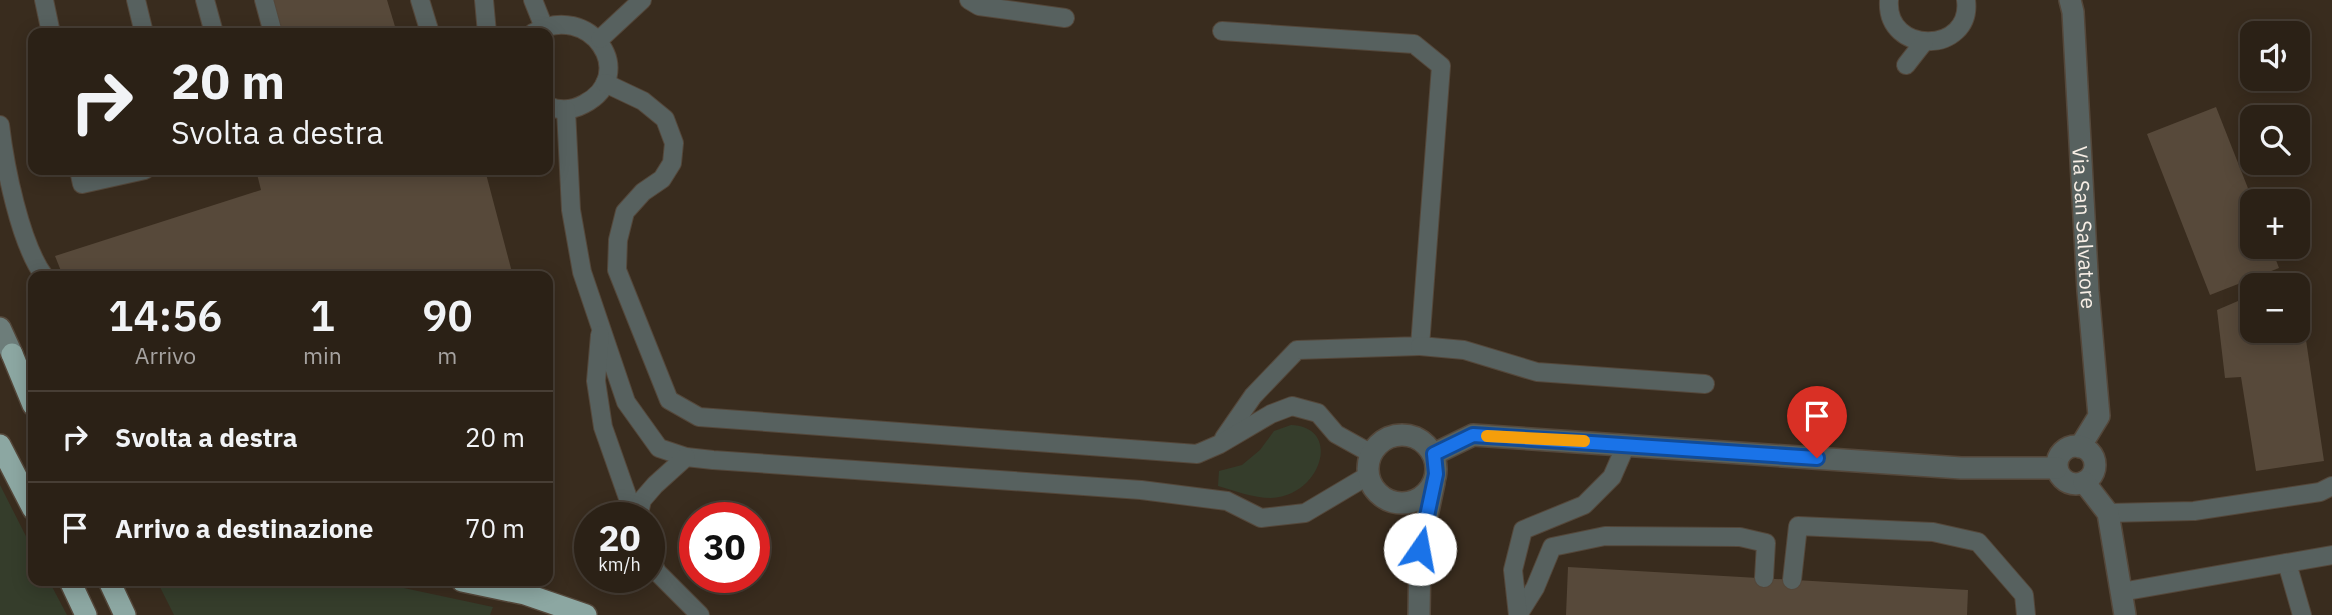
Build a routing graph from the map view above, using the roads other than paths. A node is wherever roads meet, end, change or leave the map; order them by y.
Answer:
1 (44, 0) edge
2 (136, 0) edge
3 (205, 0) edge
4 (264, 0) edge
5 (421, 0) edge
6 (484, 0) edge
7 (533, 0) edge
8 (642, 0) edge
9 (969, 0) edge
10 (1889, 0) edge
11 (1966, 0) edge
12 (2070, 0) edge
13 (1065, 19) dead end
14 (50, 28) edge
15 (143, 28) edge
16 (213, 28) edge
17 (272, 28) edge
18 (429, 28) edge
19 (487, 28) edge
20 (538, 28) edge
21 (542, 28) edge
22 (1222, 31) dead end
23 (600, 38) junction
24 (1924, 43) junction
25 (1906, 65) dead end
26 (604, 83) junction
27 (553, 107) edge
28 (566, 110) junction
29 (0, 125) edge
30 (80, 175) edge
31 (122, 175) edge
32 (41, 271) edge
33 (600, 324) junction
34 (0, 328) edge
35 (1420, 346) junction
36 (12, 354) junction
37 (28, 369) edge
38 (1704, 384) dead end
39 (28, 393) edge
40 (1220, 444) junction
41 (0, 445) edge
42 (1626, 445) junction
43 (2080, 447) junction
44 (1434, 454) junction
45 (687, 457) junction
46 (1370, 464) junction
47 (2057, 468) junction
48 (2084, 482) junction
49 (1434, 483) junction
50 (2332, 486) edge
51 (28, 499) edge
52 (631, 502) edge
53 (641, 502) edge
54 (2108, 513) junction
55 (2332, 555) edge
56 (2287, 563) junction
57 (1764, 578) dead end
58 (665, 580) edge
59 (1792, 580) dead end
60 (72, 586) edge
61 (111, 586) edge
62 (518, 587) edge
63 (2121, 592) junction
64 (86, 615) edge
65 (125, 615) edge
66 (586, 615) edge
67 (700, 615) edge
68 (1419, 615) edge
69 (1518, 615) edge
70 (2026, 615) edge
71 (2126, 615) edge
72 (2302, 615) edge

1 - 14 lane
2 - 15 lane
3 - 16 lane
4 - 17 lane
5 - 18 lane
6 - 19 lane
7 - 20 lane
8 - 23 lane
9 - 13 lane
10 - 24 lane
11 - 24 lane
12 - 43 street, Via San Salvatore
21 - 23 lane
22 - 35 lane
23 - 26 lane
24 - 25 lane
26 - 28 lane
26 - 40 lane
27 - 28 lane
28 - 33 lane
29 - 32 lane
30 - 31 lane
33 - 45 lane
33 - 52 lane
34 - 36 main road
35 - 38 lane
35 - 40 lane
36 - 37 highway
36 - 39 highway
40 - 46 lane
41 - 51 highway
42 - 44 street
42 - 47 street
42 - 69 lane
43 - 47 street
43 - 48 street
44 - 46 street
44 - 49 street
45 - 46 lane
45 - 53 lane
46 - 49 street
47 - 48 street
48 - 54 street
49 - 68 street
50 - 54 lane
54 - 63 street
55 - 56 lane
56 - 63 lane
56 - 72 lane
57 - 69 lane
58 - 67 lane
59 - 70 lane
60 - 64 highway
61 - 65 highway
62 - 66 highway
63 - 71 street

